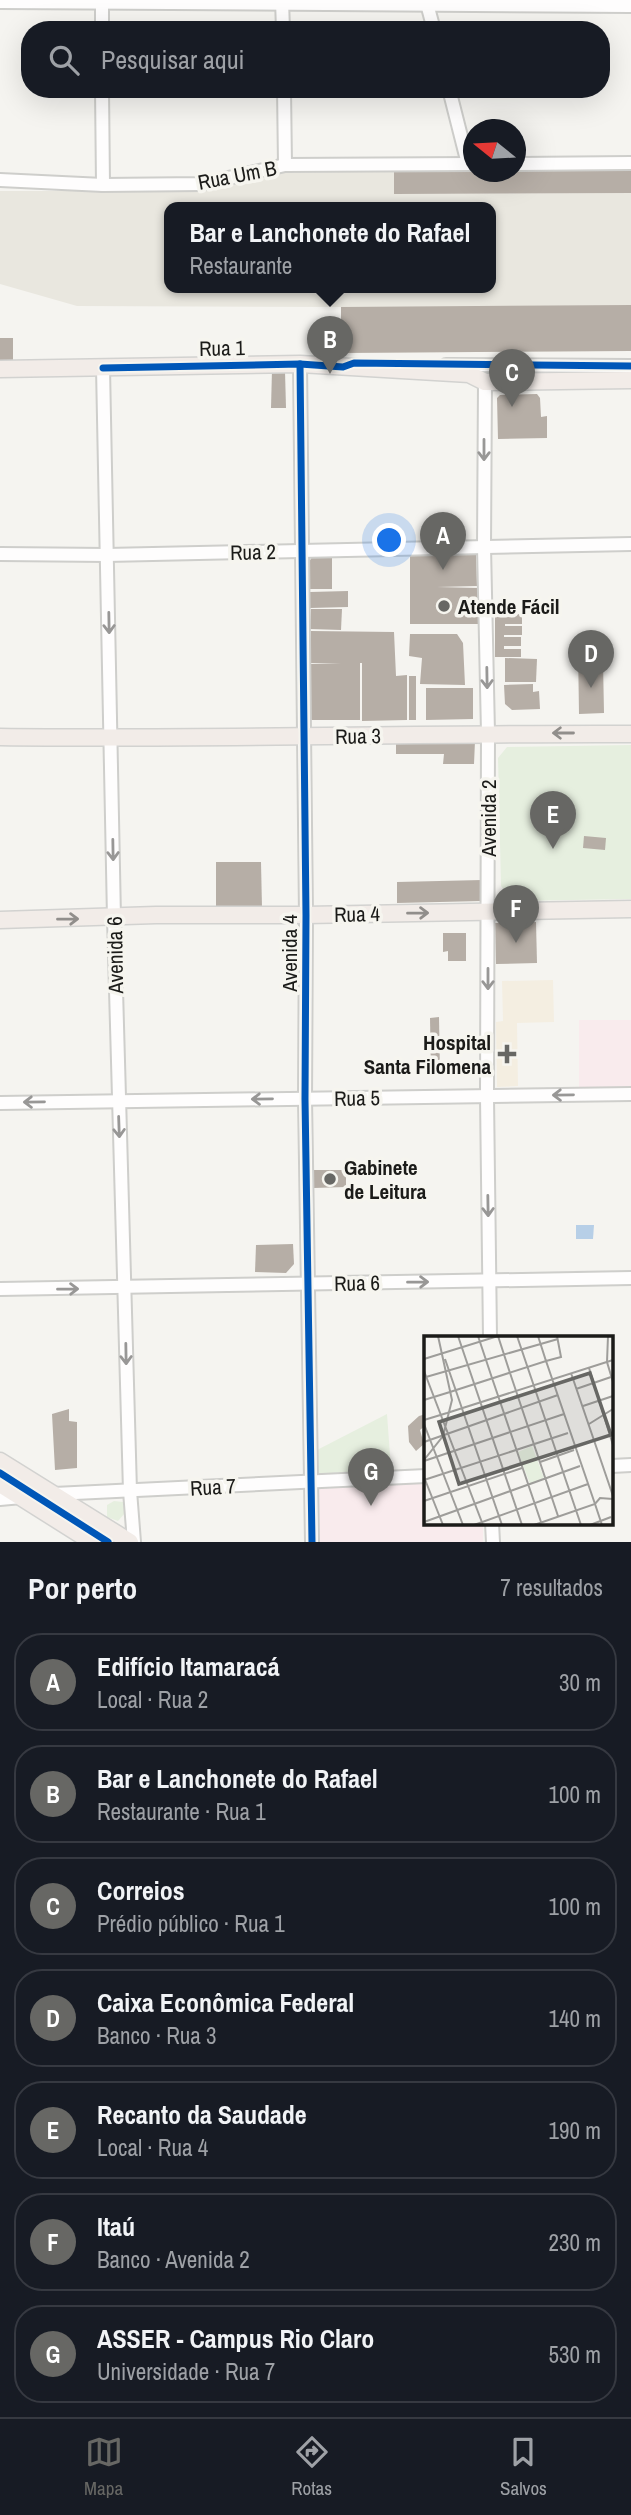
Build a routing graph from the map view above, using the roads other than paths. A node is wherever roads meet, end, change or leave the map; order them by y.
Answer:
1 (102, 1) edge
2 (0, 2) edge
3 (282, 2) edge
4 (427, 2) edge
5 (479, 3) edge
6 (631, 6) edge
7 (102, 21) edge
8 (283, 21) edge
9 (432, 21) edge
10 (103, 98) edge
11 (284, 98) edge
12 (452, 98) edge
13 (463, 137) edge
14 (631, 163) edge
15 (463, 164) edge
16 (526, 164) edge
17 (285, 165) junction
18 (0, 180) edge
19 (103, 185) junction
20 (300, 364) junction
21 (343, 366) junction
22 (631, 366) edge
23 (103, 368) junction
24 (0, 369) edge
25 (631, 380) edge
26 (485, 382) junction
27 (631, 544) edge
28 (484, 547) junction
29 (302, 551) junction
30 (0, 554) edge
31 (107, 555) junction
32 (488, 733) junction
33 (631, 734) edge
34 (0, 737) edge
35 (303, 737) junction
36 (112, 739) junction
37 (631, 909) edge
38 (488, 912) junction
39 (306, 915) junction
40 (114, 918) junction
41 (0, 920) edge
42 (631, 1094) edge
43 (487, 1097) junction
44 (305, 1099) junction
45 (118, 1101) junction
46 (0, 1103) edge
47 (631, 1278) edge
48 (489, 1281) junction
49 (310, 1283) junction
50 (125, 1288) junction
51 (0, 1289) edge
52 (490, 1336) edge
53 (0, 1461) edge
54 (424, 1476) edge
55 (312, 1482) junction
56 (0, 1484) edge
57 (130, 1491) junction
58 (54, 1494) junction
59 (22, 1498) junction
60 (0, 1499) edge
61 (492, 1524) edge
62 (92, 1542) edge
63 (132, 1542) edge
64 (313, 1542) edge
65 (492, 1542) edge

1 - 2 street
1 - 3 street
1 - 7 street
3 - 4 street
3 - 8 street
4 - 5 street
4 - 9 street
5 - 6 street
10 - 19 street
11 - 17 street
12 - 13 street
14 - 16 street
15 - 17 street, Rua Um B
17 - 19 street, Rua Um B
18 - 19 street, Rua Um B
20 - 21 main road, Rua 1
20 - 23 main road, Rua 1
20 - 29 street, Avenida 4
21 - 22 street
21 - 26 main road, Rua 1
23 - 24 main road, Rua 1
23 - 31 street, Avenida 6
25 - 26 main road, Rua 1
26 -> 28 street, Avenida 2
27 - 28 street, Rua 2
28 - 29 street, Rua 2
28 -> 32 street, Avenida 2
29 - 31 street, Rua 2
29 - 35 street, Avenida 4
30 - 31 street, Rua 2
31 -> 36 street, Avenida 6
33 -> 32 main road, Rua 3
32 - 35 main road, Rua 3
32 - 38 street, Avenida 2
34 - 36 main road, Rua 3
35 - 36 main road, Rua 3
35 - 39 street, Avenida 4
36 -> 40 street, Avenida 6
37 - 38 main road, Rua 4
39 -> 38 main road, Rua 4
38 -> 43 street, Avenida 2
39 - 40 main road, Rua 4
39 - 44 street, Avenida 4
41 -> 40 main road, Rua 4
40 - 45 street, Avenida 6
42 -> 43 street, Rua 5
43 - 44 street, Rua 5
43 -> 48 street, Avenida 2
44 -> 45 street, Rua 5
44 - 49 street, Avenida 4
45 -> 46 street, Rua 5
45 -> 50 street, Avenida 6
47 - 48 street, Rua 6
49 -> 48 street, Rua 6
48 - 52 street, Avenida 2
49 - 50 street, Rua 6
49 - 55 street, Avenida 4
51 -> 50 street, Rua 6
50 -> 57 street, Avenida 6
53 - 58 main road
54 - 55 street, Rua 7
55 - 57 street, Rua 7
55 - 64 street, Avenida 4
56 - 59 main road
57 - 58 street, Rua 7
57 - 63 street, Avenida 6
58 - 59 street, Rua 7
58 - 63 main road
59 - 60 street, Rua 7
59 - 62 main road
61 - 65 street

